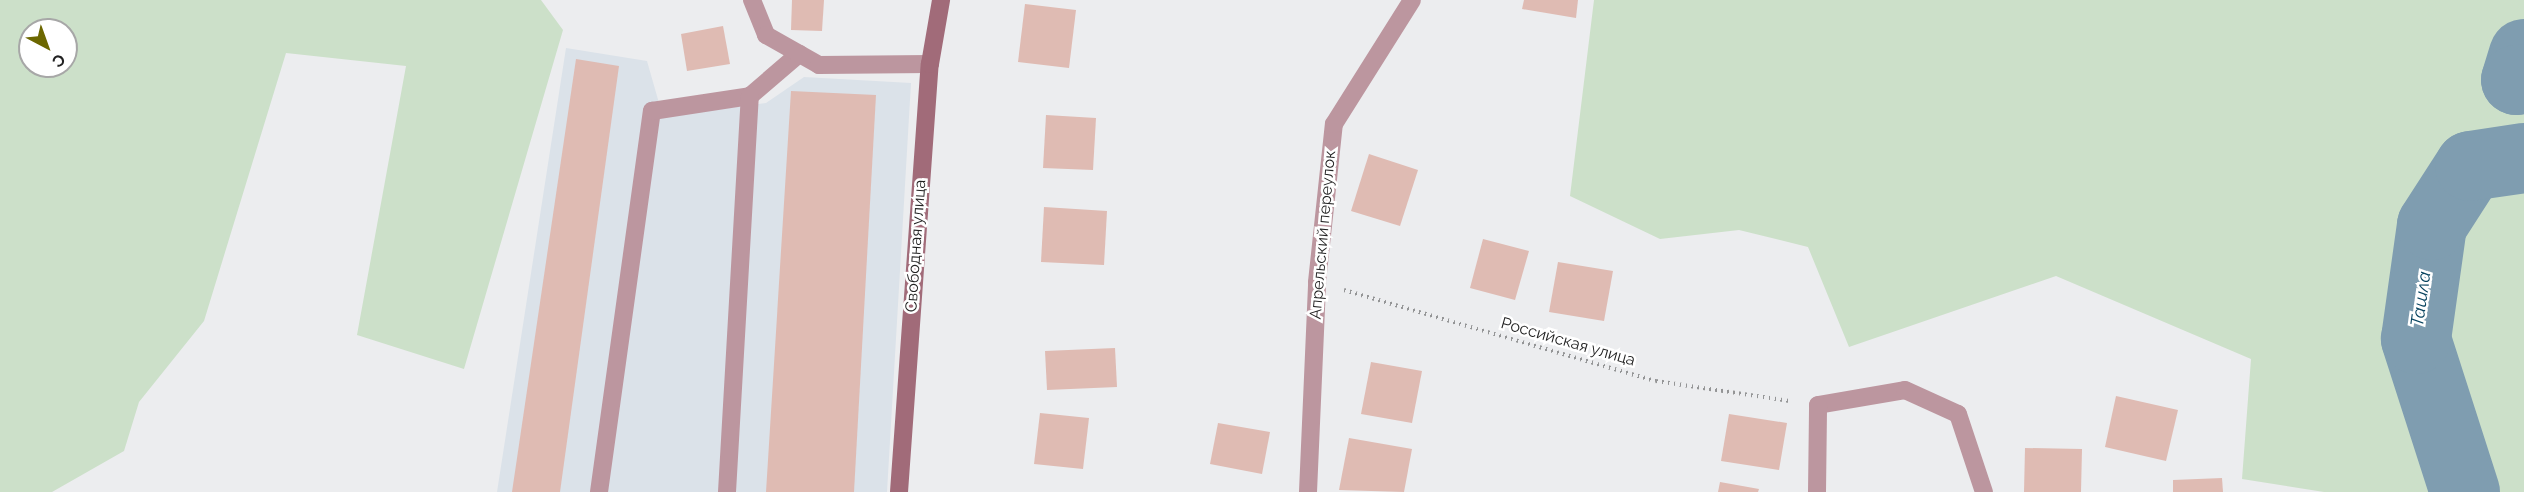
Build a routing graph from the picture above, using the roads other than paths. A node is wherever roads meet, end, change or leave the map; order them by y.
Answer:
1 (752, 0) edge
2 (940, 0) edge
3 (1412, 0) edge
4 (799, 54) junction
5 (930, 64) junction
6 (750, 96) junction
7 (599, 492) edge
8 (727, 492) edge
9 (899, 492) edge
10 (1308, 492) edge
11 (1817, 492) edge
12 (1984, 492) edge

1 - 4 street
2 - 5 street, Свободная улица
3 - 10 street, Апрельский переулок
4 - 5 street
4 - 6 street
5 - 9 street, Свободная улица
6 - 7 street
6 - 8 street
11 - 12 street

